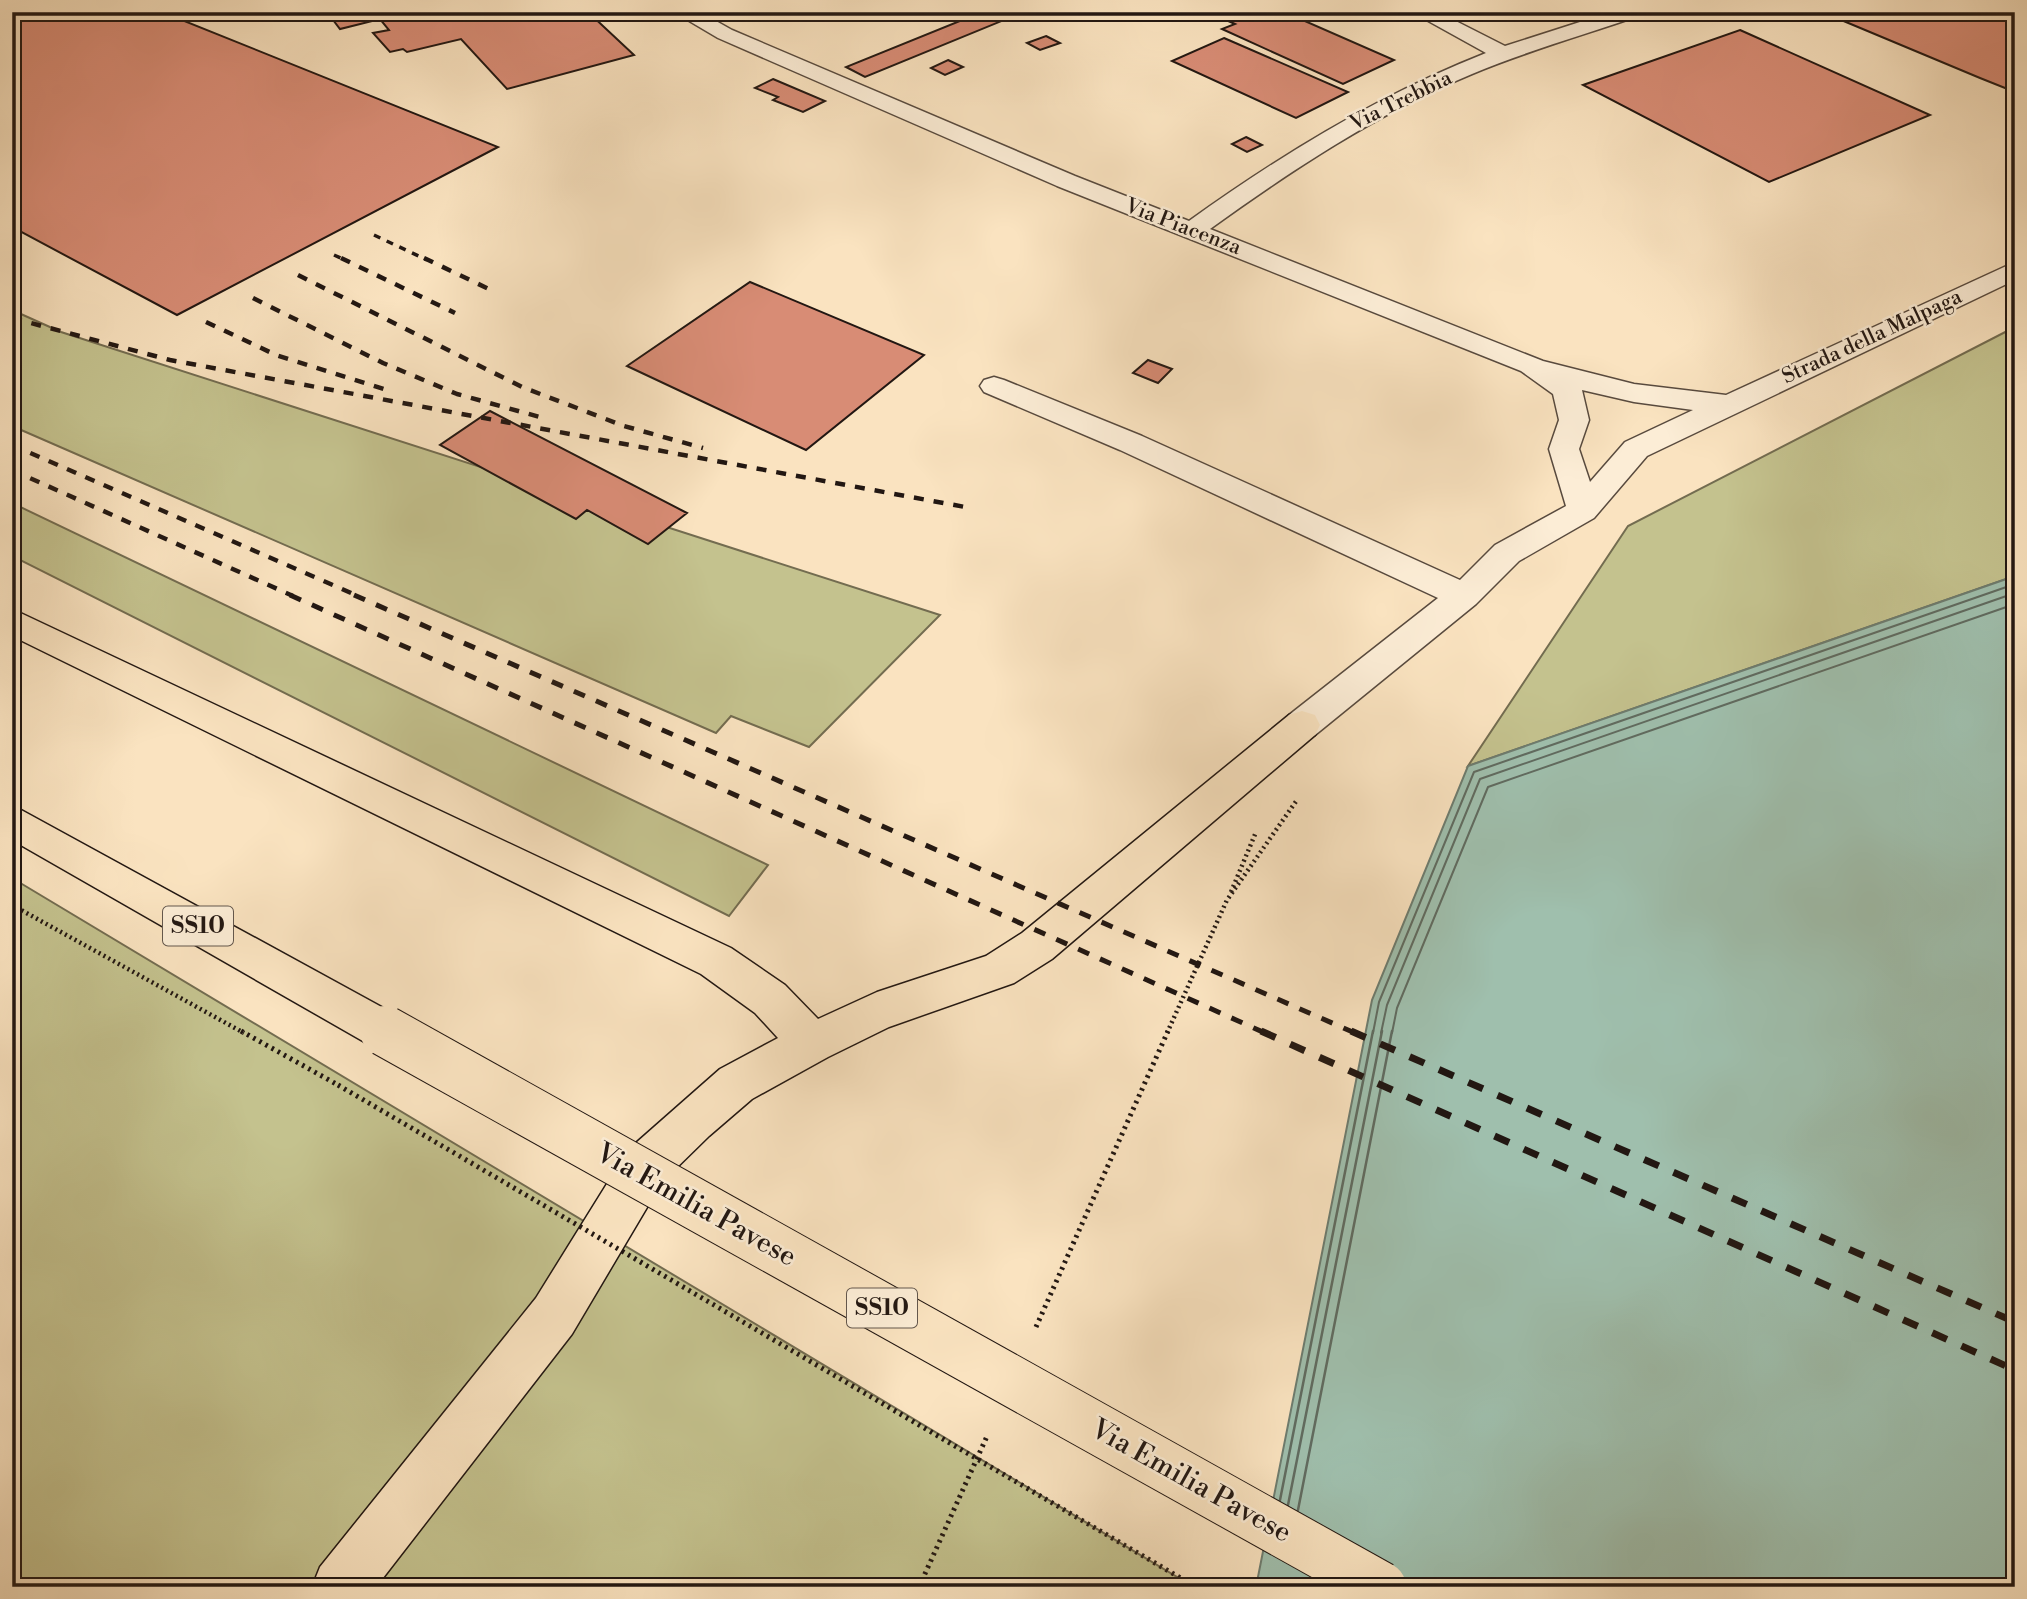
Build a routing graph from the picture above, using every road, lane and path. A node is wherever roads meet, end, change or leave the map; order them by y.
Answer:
1 (684, 12) edge
2 (1422, 12) edge
3 (1632, 12) edge
4 (1504, 54) junction
5 (1191, 231) junction
6 (2015, 270) edge
7 (1531, 365) junction
8 (994, 386) dead end
9 (1728, 404) junction
10 (1583, 510) junction
11 (1464, 596) junction
12 (12, 621) edge
13 (1302, 725) joint
14 (1299, 797) dead end
15 (12, 821) edge
16 (12, 905) edge
17 (812, 1043) junction
18 (1033, 1333) dead end
19 (993, 1422) dead end
20 (340, 1587) edge
21 (919, 1587) edge
22 (1196, 1587) edge
23 (1381, 1587) edge

1 - 5 street, Via Piacenza
2 - 4 street
3 - 4 street, Via Trebbia
4 - 5 street, Via Trebbia
5 - 7 street, Via Piacenza
6 - 9 street, Strada della Malpaga
7 - 9 street
7 - 10 street, Via Piacenza
8 - 11 street
9 - 10 street, Strada della Malpaga
10 - 11 street, Strada della Malpaga
11 - 13 street, Strada della Malpaga
12 - 17 main road
13 - 17 main road
14 - 18 path
15 - 23 main road, Via Emilia Pavese / SS10, bridge
16 - 22 path, bridge
17 - 20 main road
19 - 21 path

